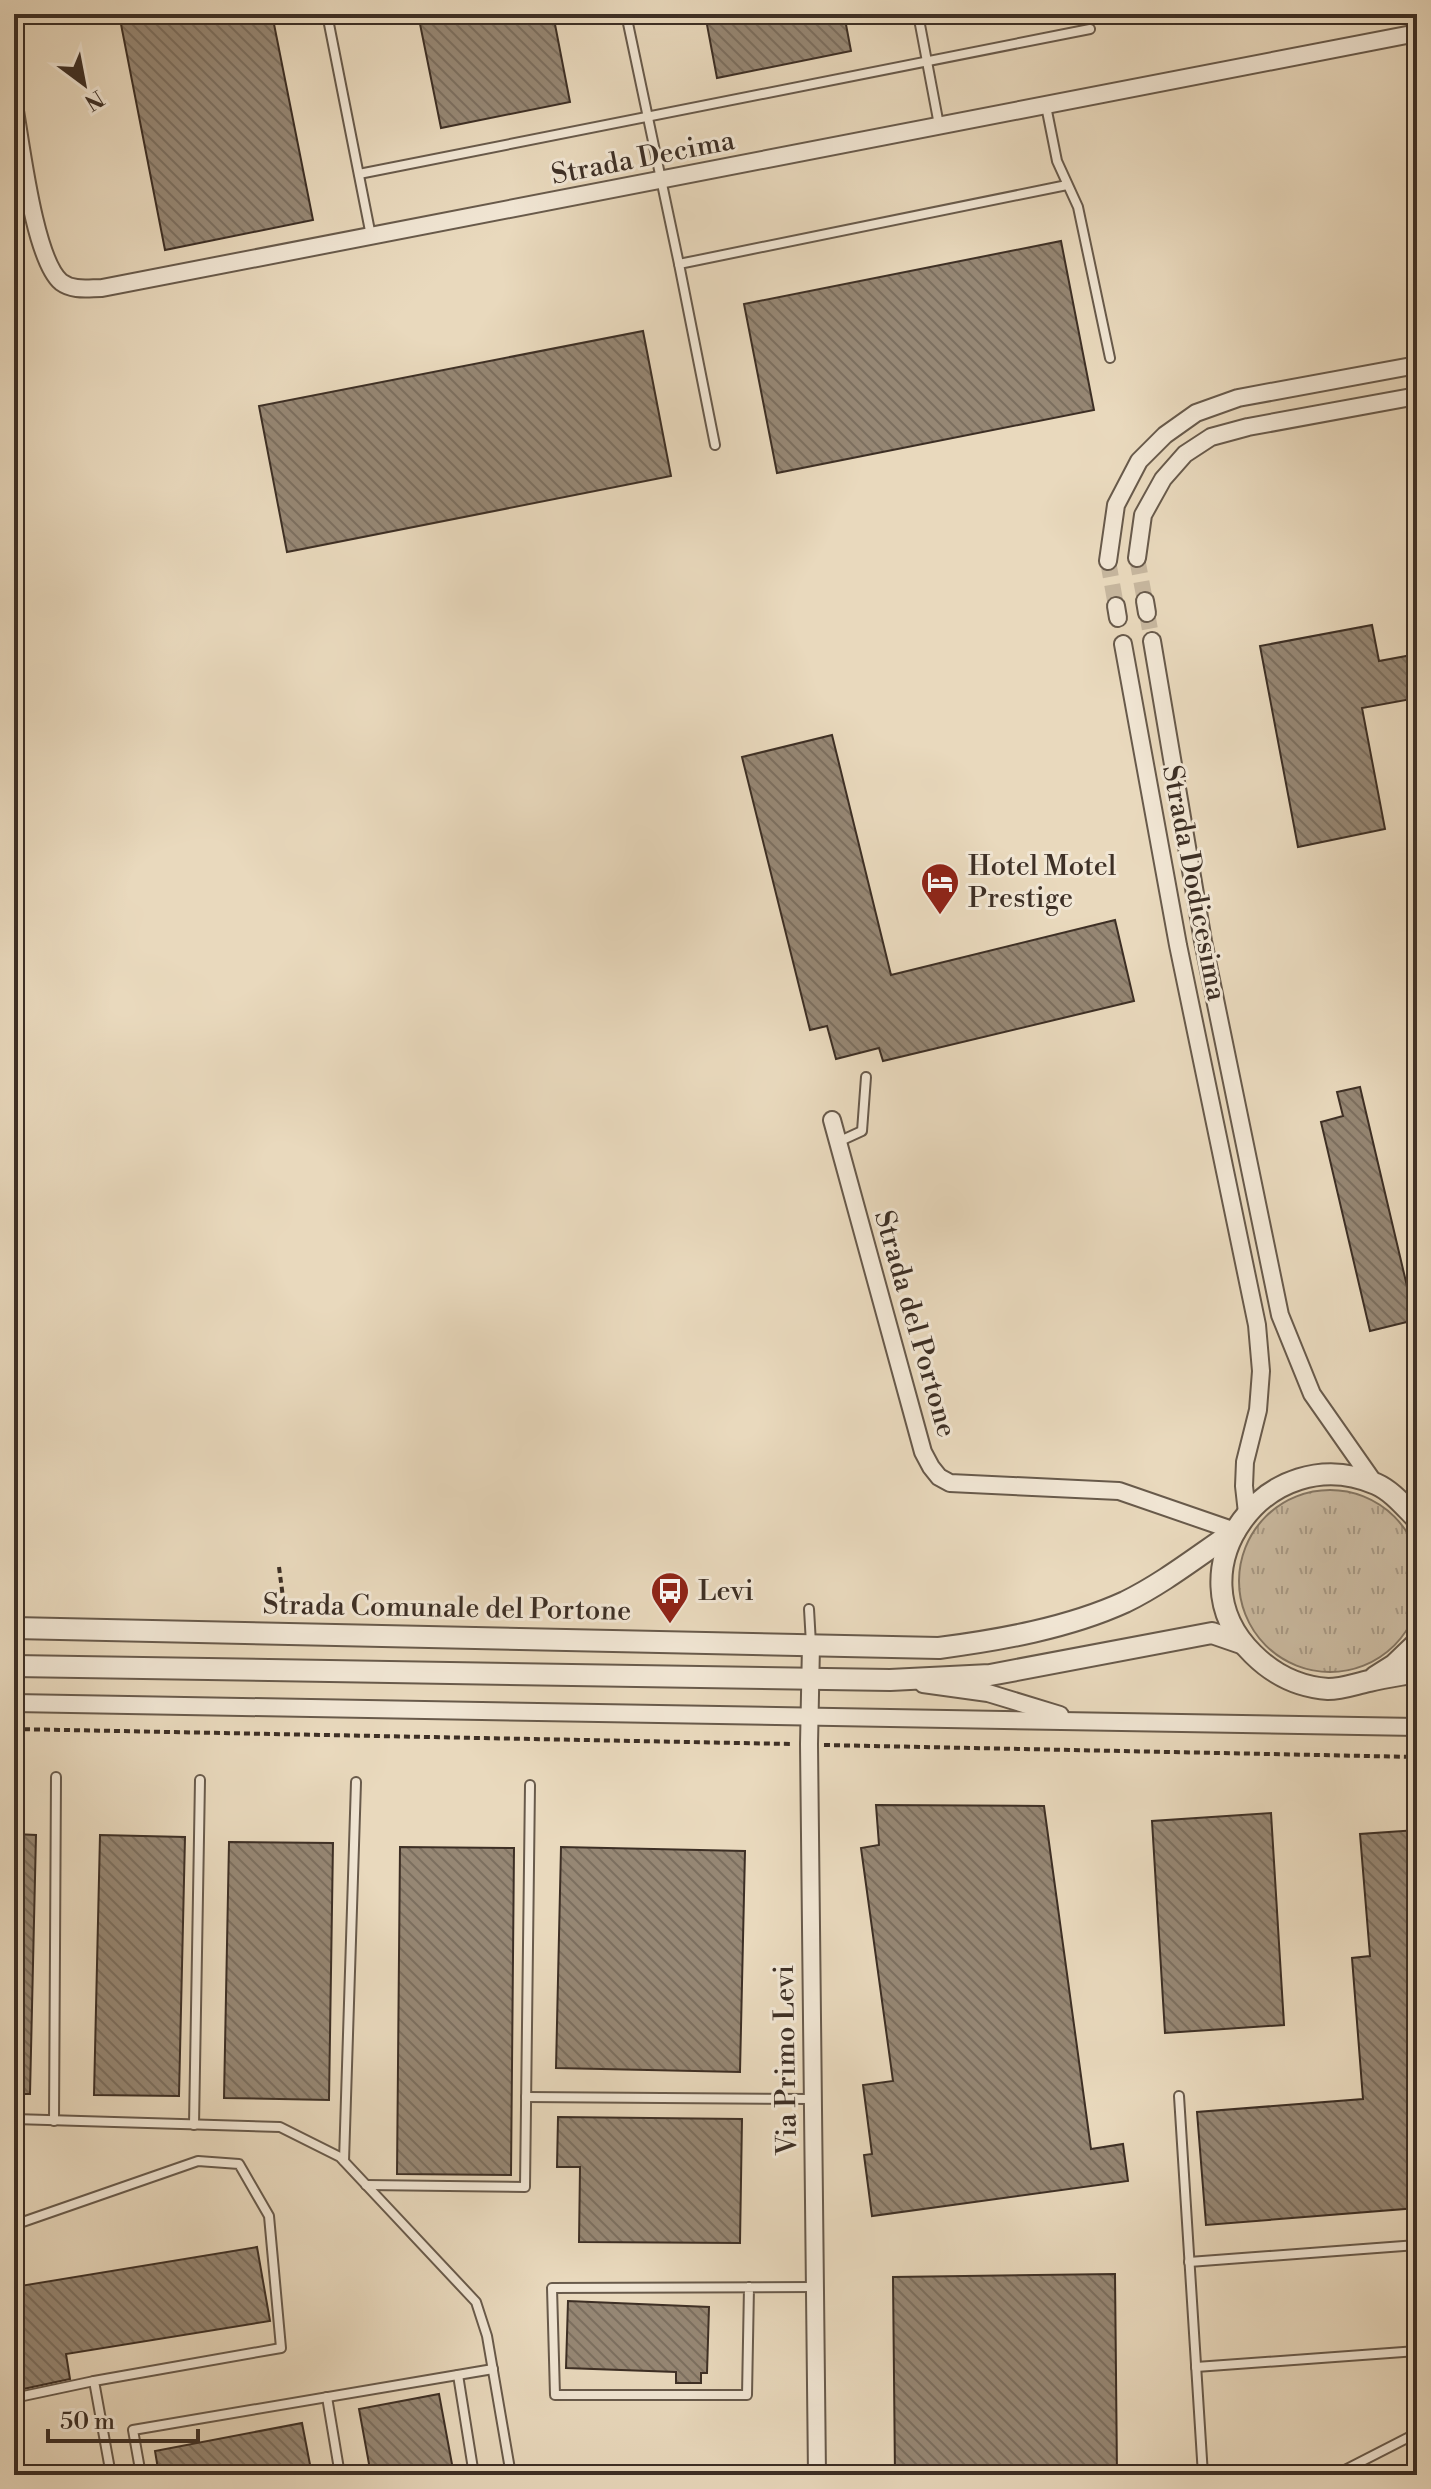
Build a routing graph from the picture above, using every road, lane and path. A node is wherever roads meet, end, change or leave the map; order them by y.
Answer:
1 (327, 14) edge
2 (626, 14) edge
3 (918, 14) edge
4 (1090, 29) dead end
5 (1417, 33) edge
6 (927, 63) junction
7 (14, 105) edge
8 (1046, 105) junction
9 (646, 117) junction
10 (939, 126) junction
11 (359, 174) junction
12 (659, 181) junction
13 (1067, 185) junction
14 (371, 237) junction
15 (679, 264) junction
16 (1110, 358) dead end
17 (1417, 365) edge
18 (1417, 396) edge
19 (715, 445) dead end
20 (1137, 558) tunnel mouth
21 (1108, 561) tunnel mouth
22 (1152, 641) tunnel mouth
23 (1123, 644) dead end
24 (866, 1077) dead end
25 (832, 1120) dead end
26 (1241, 1126) junction
27 (1217, 1130) junction
28 (838, 1142) junction
29 (1375, 1484) junction
30 (1247, 1513) junction
31 (1417, 1519) edge
32 (1235, 1531) junction
33 (279, 1567) dead end
34 (285, 1599) dead end
35 (809, 1609) dead end
36 (14, 1628) edge
37 (1241, 1643) junction
38 (1417, 1643) edge
39 (811, 1645) junction
40 (14, 1666) edge
41 (1417, 1672) edge
42 (810, 1678) junction
43 (890, 1680) junction
44 (1368, 1681) junction
45 (14, 1703) edge
46 (809, 1716) junction
47 (1086, 1722) junction
48 (1417, 1727) edge
49 (14, 1729) edge
50 (809, 1744) junction
51 (1417, 1757) edge
52 (56, 1777) dead end
53 (200, 1780) dead end
54 (356, 1782) dead end
55 (530, 1785) dead end
56 (1179, 2096) dead end
57 (526, 2097) junction
58 (813, 2099) junction
59 (14, 2119) edge
60 (54, 2121) junction
61 (194, 2125) junction
62 (344, 2161) junction
63 (366, 2185) junction
64 (14, 2225) edge
65 (1417, 2245) edge
66 (1189, 2262) junction
67 (749, 2287) junction
68 (815, 2287) junction
69 (1417, 2351) edge
70 (1196, 2367) junction
71 (493, 2369) junction
72 (458, 2375) junction
73 (94, 2381) junction
74 (327, 2397) junction
75 (14, 2398) edge
76 (1417, 2433) edge
77 (111, 2475) edge
78 (141, 2475) edge
79 (340, 2475) edge
80 (474, 2475) edge
81 (511, 2475) edge
82 (817, 2475) edge
83 (1203, 2475) edge
84 (1335, 2475) edge

1 - 11 lane
2 - 9 lane
3 - 6 lane
4 - 6 lane
5 - 8 street, Strada Decima
6 - 9 lane
6 - 10 lane
7 - 14 street, Strada Decima
8 - 10 street, Strada Decima
8 - 13 lane
9 - 11 lane
9 - 12 lane
10 - 12 street, Strada Decima
11 - 14 lane
12 - 14 street, Strada Decima
12 - 15 lane
13 - 15 lane
13 - 16 lane
15 - 19 lane
17 - 21 street
18 - 20 street
22 - 26 street, Strada Dodicesima
23 - 27 street, Strada Dodicesima
24 - 28 lane
25 - 28 street, Strada del Portone
26 - 27 street
26 - 29 street, Strada Dodicesima
27 - 30 street, Strada Dodicesima
28 - 32 street, Strada del Portone
29 - 30 street, Strada Comunale del Portone
29 - 31 street, Strada Comunale del Portone
30 - 32 street, Strada Comunale del Portone
32 - 37 street, Strada Comunale del Portone
32 - 39 street, Strada Comunale del Portone
33 - 34 path
35 - 39 lane
36 - 39 street, Strada Comunale del Portone
37 - 43 street
37 - 44 street, Strada Comunale del Portone
38 - 44 street, Strada Comunale del Portone
39 - 42 street, Via Primo Levi
40 - 42 street
41 - 44 street, Strada Comunale del Portone
42 - 43 street
42 - 46 street, Via Primo Levi
43 - 47 street
45 - 46 street
46 - 47 street
46 - 50 street, Via Primo Levi
47 - 48 street
49 - 50 path
50 - 51 path
50 - 58 street, Via Primo Levi
52 - 60 lane
53 - 61 lane
54 - 62 lane
55 - 57 lane
56 - 66 lane
57 - 58 lane
57 - 63 lane
58 - 68 street, Via Primo Levi
59 - 60 lane
60 - 61 lane
61 - 62 lane
62 - 63 lane
63 - 71 lane
64 - 73 lane
65 - 66 lane
66 - 70 lane
67 - 67 lane
67 - 68 lane
68 - 82 street, Via Primo Levi
69 - 70 lane
70 - 83 lane
71 - 72 lane
71 - 81 lane
72 - 74 lane
72 - 80 lane
73 - 75 lane
73 - 77 lane
74 - 78 lane
74 - 79 lane
76 - 84 lane

